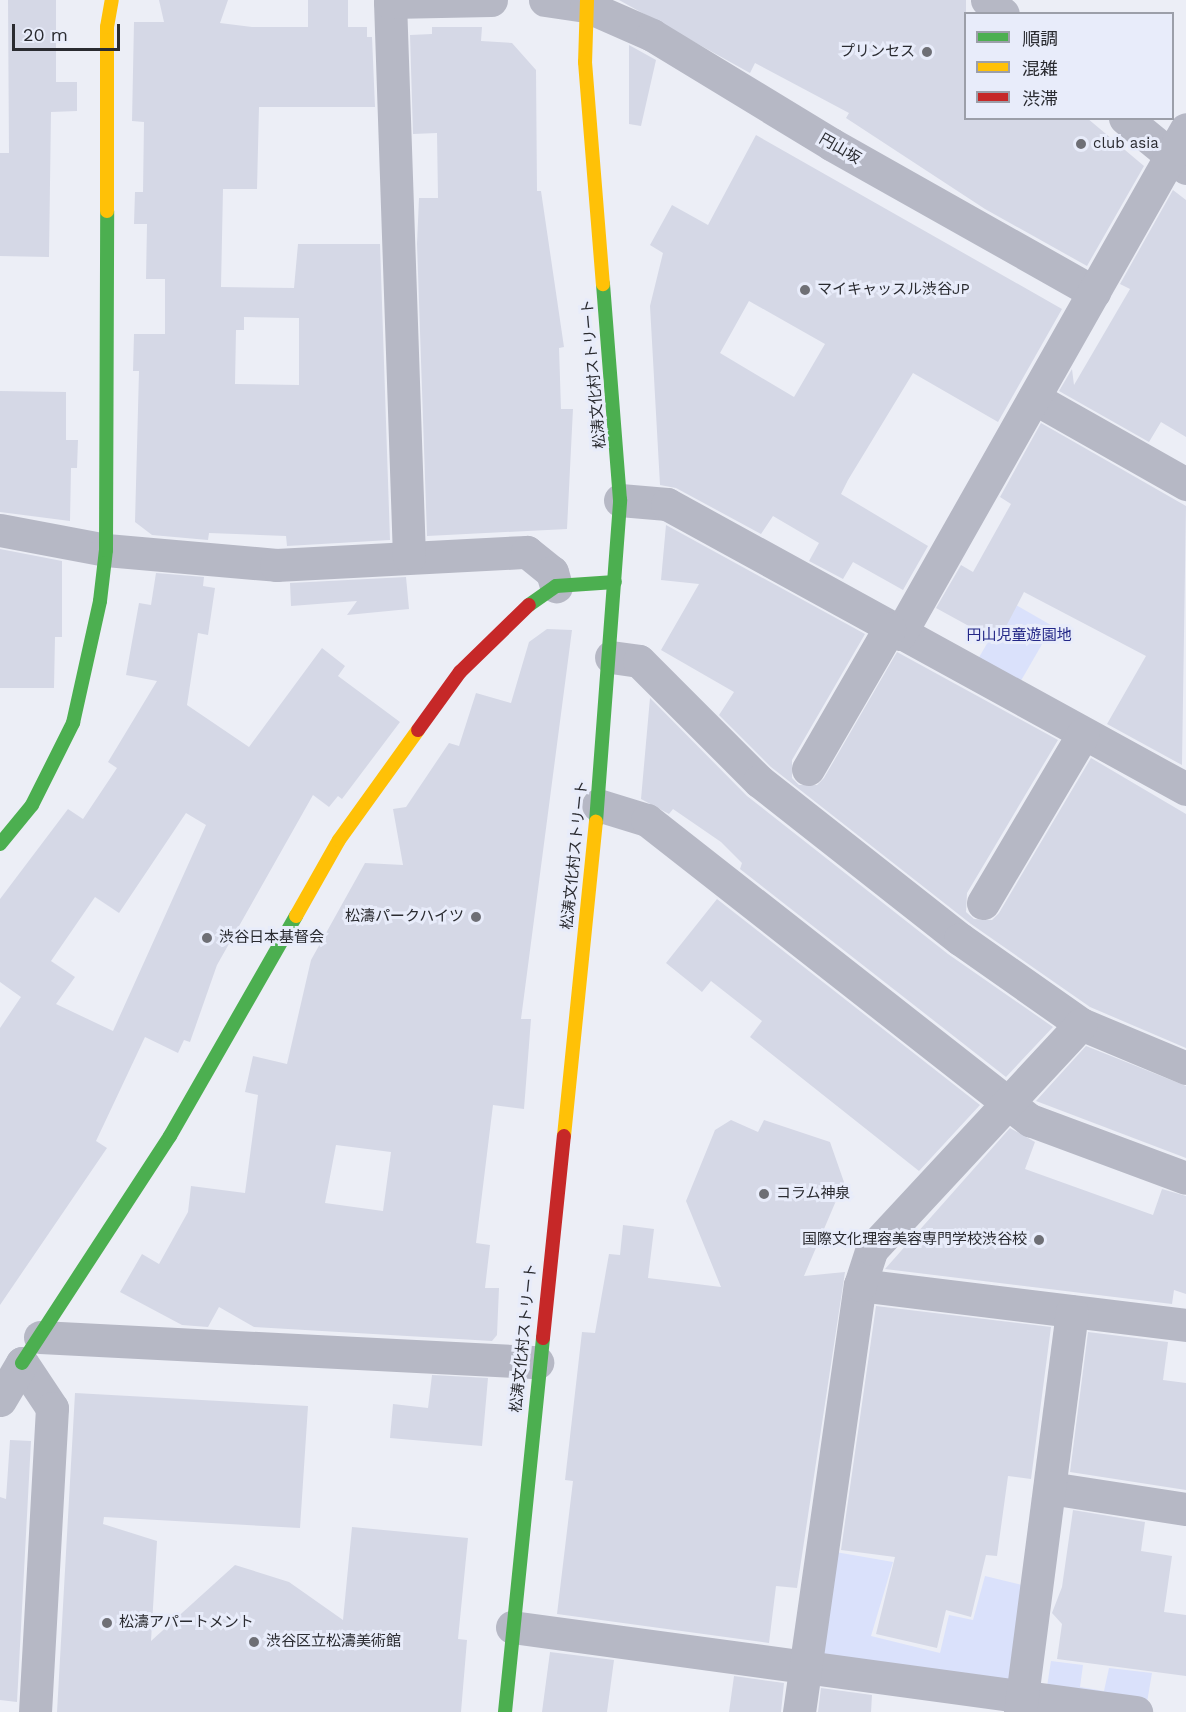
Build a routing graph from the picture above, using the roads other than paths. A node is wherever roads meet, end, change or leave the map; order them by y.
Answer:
1 (112, 0) edge
2 (491, 0) edge
3 (544, 0) edge
4 (987, 0) edge
5 (586, 3) edge
6 (1001, 12) edge
7 (1127, 120) edge
8 (1186, 129) edge
9 (1179, 163) edge
10 (1094, 292) junction
11 (1034, 398) junction
12 (1186, 484) edge
13 (620, 500) junction
14 (0, 530) edge
15 (106, 550) junction
16 (409, 557) junction
17 (615, 582) junction
18 (556, 586) junction
19 (894, 632) junction
20 (611, 657) junction
21 (1083, 734) junction
22 (808, 769) dead end
23 (1184, 783) edge
24 (598, 805) junction
25 (0, 844) edge
26 (983, 903) dead end
27 (1081, 1024) junction
28 (1186, 1068) edge
29 (1005, 1103) junction
30 (1186, 1178) edge
31 (860, 1285) junction
32 (1072, 1311) junction
33 (1186, 1325) edge
34 (40, 1337) junction
35 (537, 1362) junction
36 (11, 1367) edge
37 (0, 1400) edge
38 (1050, 1488) junction
39 (1186, 1509) edge
40 (512, 1627) junction
41 (805, 1664) junction
42 (1022, 1703) edge
43 (35, 1712) edge
44 (504, 1712) edge
45 (800, 1712) edge
46 (1136, 1712) edge

1 - 15 street
2 - 16 street
3 - 5 street, 円山坂
4 - 6 street
5 - 10 street, 円山坂
5 - 13 street, 松涛文化村ストリート
7 - 9 street
8 - 9 street
9 - 10 street
10 - 11 street
11 - 12 street
11 - 19 street
13 - 17 street, 松涛文化村ストリート
13 - 19 street
14 - 15 street
15 - 16 street
15 - 25 street
16 - 18 street
17 - 18 street
17 - 20 street, 松涛文化村ストリート
18 - 34 street
19 - 21 street
19 - 22 street
20 - 24 street, 松涛文化村ストリート
20 - 27 street
21 - 23 street
21 - 26 street
24 - 29 street
24 - 35 street, 松涛文化村ストリート
27 - 28 street
27 - 29 street
29 - 30 street
29 - 31 street
31 - 32 street
31 - 41 street
32 - 33 street
32 - 38 street
34 - 35 street
34 - 36 street
35 - 40 street, 松涛文化村ストリート
36 - 37 street
36 - 43 street
38 - 39 street
38 - 42 street
40 - 41 street
40 - 44 street, 松涛文化村ストリート
41 - 42 street
41 - 45 street
42 - 46 street

